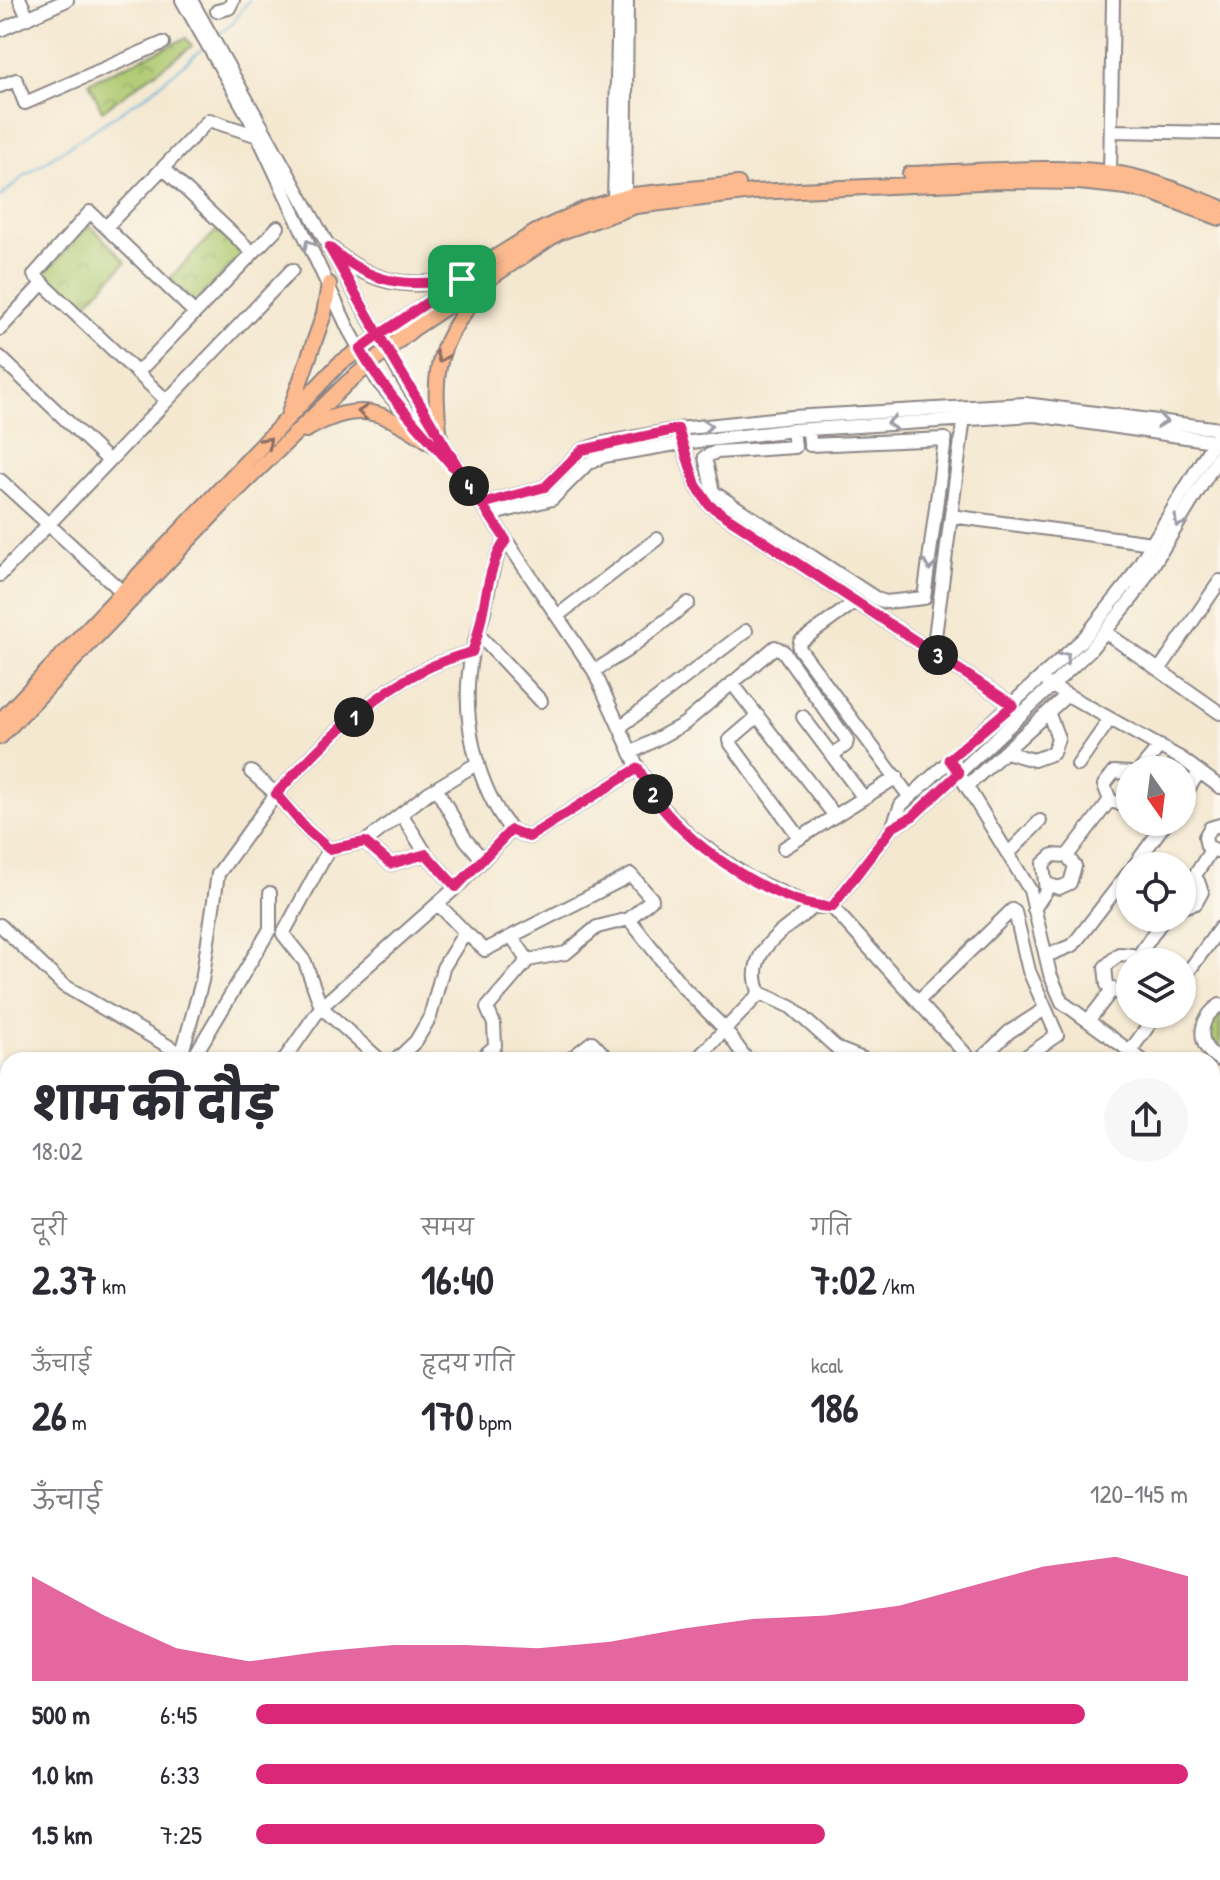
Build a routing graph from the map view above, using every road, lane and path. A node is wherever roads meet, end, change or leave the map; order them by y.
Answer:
1 (20, 0) edge
2 (67, 0) edge
3 (182, 0) edge
4 (191, 0) edge
5 (233, 0) edge
6 (619, 0) edge
7 (627, 0) edge
8 (1113, 0) edge
9 (217, 11) dead end
10 (28, 18) junction
11 (0, 30) edge
12 (205, 35) junction
13 (163, 43) dead end
14 (218, 57) junction
15 (0, 86) edge
16 (1111, 131) junction
17 (1220, 133) edge
18 (258, 136) junction
19 (163, 168) junction
20 (1110, 174) junction
21 (620, 198) junction
22 (1220, 207) edge
23 (1220, 218) edge
24 (106, 227) junction
25 (278, 227) dead end
26 (329, 247) junction
27 (253, 253) junction
28 (499, 269) junction
29 (292, 270) dead end
30 (462, 279) junction
31 (43, 283) junction
32 (329, 284) junction
33 (195, 313) junction
34 (0, 329) edge
35 (379, 335) junction
36 (360, 349) junction
37 (387, 350) junction
38 (0, 357) edge
39 (369, 365) junction
40 (137, 373) junction
41 (167, 401) junction
42 (1035, 410) junction
43 (964, 417) junction
44 (286, 421) junction
45 (678, 429) junction
46 (809, 429) junction
47 (793, 430) junction
48 (1218, 436) edge
49 (288, 440) junction
50 (436, 441) junction
51 (682, 443) junction
52 (810, 445) junction
53 (795, 447) junction
54 (109, 461) junction
55 (1214, 462) edge
56 (0, 480) edge
57 (486, 510) junction
58 (951, 516) junction
59 (46, 526) junction
60 (657, 539) dead end
61 (506, 540) junction
62 (1152, 543) junction
63 (0, 575) edge
64 (1220, 581) edge
65 (124, 600) junction
66 (855, 602) junction
67 (688, 603) dead end
68 (557, 616) junction
69 (746, 631) dead end
70 (1105, 632) junction
71 (479, 635) junction
72 (472, 652) junction
73 (933, 652) junction
74 (1159, 670) junction
75 (594, 671) junction
76 (1041, 680) junction
77 (732, 683) junction
78 (1053, 687) junction
79 (1067, 695) junction
80 (541, 701) dead end
81 (1013, 705) junction
82 (1048, 712) junction
83 (1220, 713) edge
84 (758, 716) junction
85 (803, 717) dead end
86 (1110, 719) junction
87 (0, 721) edge
88 (620, 727) junction
89 (0, 737) edge
90 (1160, 746) junction
91 (1005, 752) junction
92 (631, 753) junction
93 (832, 755) junction
94 (1152, 756) edge
95 (949, 759) junction
96 (478, 763) junction
97 (1078, 765) dead end
98 (638, 768) junction
99 (251, 772) dead end
100 (1116, 772) edge
101 (1199, 772) junction
102 (959, 773) junction
103 (897, 777) junction
104 (1196, 777) edge
105 (967, 786) junction
106 (1220, 787) edge
107 (436, 788) junction
108 (276, 794) junction
109 (909, 796) junction
110 (864, 798) junction
111 (1110, 800) junction
112 (1116, 802) edge
113 (402, 815) junction
114 (835, 816) junction
115 (1040, 821) dead end
116 (1220, 825) edge
117 (892, 828) junction
118 (511, 830) junction
119 (800, 838) junction
120 (365, 842) junction
121 (784, 848) dead end
122 (329, 849) junction
123 (1215, 851) edge
124 (426, 854) junction
125 (1008, 854) junction
126 (1067, 856) junction
127 (483, 860) junction
128 (1196, 869) edge
129 (1196, 882) edge
130 (1047, 884) junction
131 (456, 887) junction
132 (1116, 889) edge
133 (270, 893) dead end
134 (1196, 902) edge
135 (438, 904) junction
136 (814, 907) junction
137 (832, 907) junction
138 (1034, 909) junction
139 (629, 919) junction
140 (0, 925) edge
141 (1220, 928) edge
142 (465, 932) junction
143 (512, 937) junction
144 (1046, 956) junction
145 (1116, 956) edge
146 (528, 960) junction
147 (1196, 961) edge
148 (1112, 990) junction
149 (1116, 990) edge
150 (760, 993) junction
151 (918, 1001) junction
152 (1220, 1005) edge
153 (321, 1007) junction
154 (1045, 1009) junction
155 (1088, 1021) junction
156 (724, 1028) junction
157 (1147, 1028) edge
158 (1130, 1051) joint
159 (176, 1052) edge
160 (187, 1052) edge
161 (190, 1052) edge
162 (290, 1052) edge
163 (371, 1052) edge
164 (404, 1052) edge
165 (488, 1052) edge
166 (579, 1052) edge
167 (601, 1052) edge
168 (703, 1052) edge
169 (741, 1052) edge
170 (846, 1052) edge
171 (964, 1052) edge
172 (988, 1052) edge
173 (1033, 1052) edge
174 (1208, 1052) edge

1 - 10 street
2 - 10 street
3 - 12 street
4 - 12 street
5 - 9 street
6 - 21 street
7 - 21 street
8 - 16 street
10 - 11 street
12 - 14 street
13 - 15 street
14 - 18 street
14 - 26 street
16 - 17 street
16 - 20 street
18 - 19 street
32 -> 18 street
19 - 24 street
19 - 27 street
20 - 21 main road
20 - 22 main road
21 - 30 main road
23 - 28 main road
24 - 31 street
24 - 33 street
25 - 27 street
26 - 30 main road
26 - 35 street
27 - 33 street
28 - 37 main road
28 -> 50 main road
29 - 41 street
30 - 35 main road
31 - 34 street
31 - 40 street
32 - 36 street
32 - 44 main road
33 - 40 street
35 - 36 main road
35 - 37 street
36 - 39 street
36 - 44 main road
37 - 39 main road
37 - 50 street
38 - 54 street
39 - 49 main road
39 - 50 street
40 - 41 street
41 - 54 street
42 - 43 street
45 -> 42 street
42 - 48 street
43 -> 46 street
43 - 58 street
65 -> 44 main road
45 - 51 street
45 - 57 street
46 - 47 street
46 - 52 street
47 - 51 street
47 - 53 street
48 - 55 street
50 -> 49 main road
49 - 65 main road
50 - 57 street
51 - 57 street
51 - 66 street
52 - 53 street
52 -> 53 street
54 - 59 street
55 - 62 street
55 -> 70 street
56 - 59 street
57 - 61 street
58 - 62 street
58 - 73 street
59 - 63 street
59 - 65 street
60 - 68 street
61 - 68 street
61 - 71 street
76 -> 62 street
64 - 74 street
65 - 87 main road
65 - 89 main road
66 - 73 street
66 - 103 street
67 - 75 street
68 - 75 street
69 - 88 street
70 - 74 street
70 - 78 street
71 - 72 street
71 - 80 street
72 - 96 street
72 - 108 street
73 - 81 street
74 - 83 street
75 - 88 street
76 - 78 street
76 - 81 street
77 - 84 street
77 - 92 street
77 - 93 street
78 - 79 street
78 - 102 street
79 - 82 street
79 - 86 street
81 - 95 street
82 - 91 street
82 - 91 street
84 - 114 street
84 - 119 street
85 - 93 street
86 - 90 street
86 - 97 street
88 - 92 street
90 - 94 street
90 - 101 street
91 - 105 street
92 - 98 street
93 - 110 street
95 - 102 street
95 - 109 street
96 - 107 street
96 - 118 street
98 - 118 street
98 - 136 street
99 - 108 street
100 - 111 street
101 - 104 street
101 - 106 street
102 - 105 street
102 - 117 street
103 - 109 street
103 - 110 street
105 - 125 street
107 - 113 street
107 - 127 street
108 - 122 street
108 - 160 street
109 - 117 street
110 - 114 street
111 - 112 street
111 - 126 street
113 - 120 street
113 - 124 street
114 - 119 street
115 - 125 street
116 - 123 street
117 - 137 street
118 - 127 street
119 - 121 street
120 - 122 street
120 - 124 street
122 - 153 street
123 - 128 street
124 - 131 street
125 - 138 street
126 - 130 street
126 - 130 street
127 - 131 street
129 - 134 street
130 - 138 street
131 - 135 street
132 - 144 street
133 - 161 street
135 - 142 street
135 - 153 street
136 - 137 street
136 - 150 street
137 - 151 street
138 - 144 street
139 - 143 street
139 - 146 street
139 - 156 street
140 - 159 street
141 - 147 street
142 - 143 street
142 - 164 street
143 - 146 street
144 - 155 street
145 - 148 street
146 - 165 street
148 - 149 street
148 - 155 street
150 - 156 street
150 - 170 street
151 - 154 street
151 - 171 street
152 - 174 street
153 - 162 street
153 - 163 street
154 - 172 street
154 - 173 street
155 - 158 street
156 - 168 street
156 - 169 street
157 - 158 street
166 - 167 street

